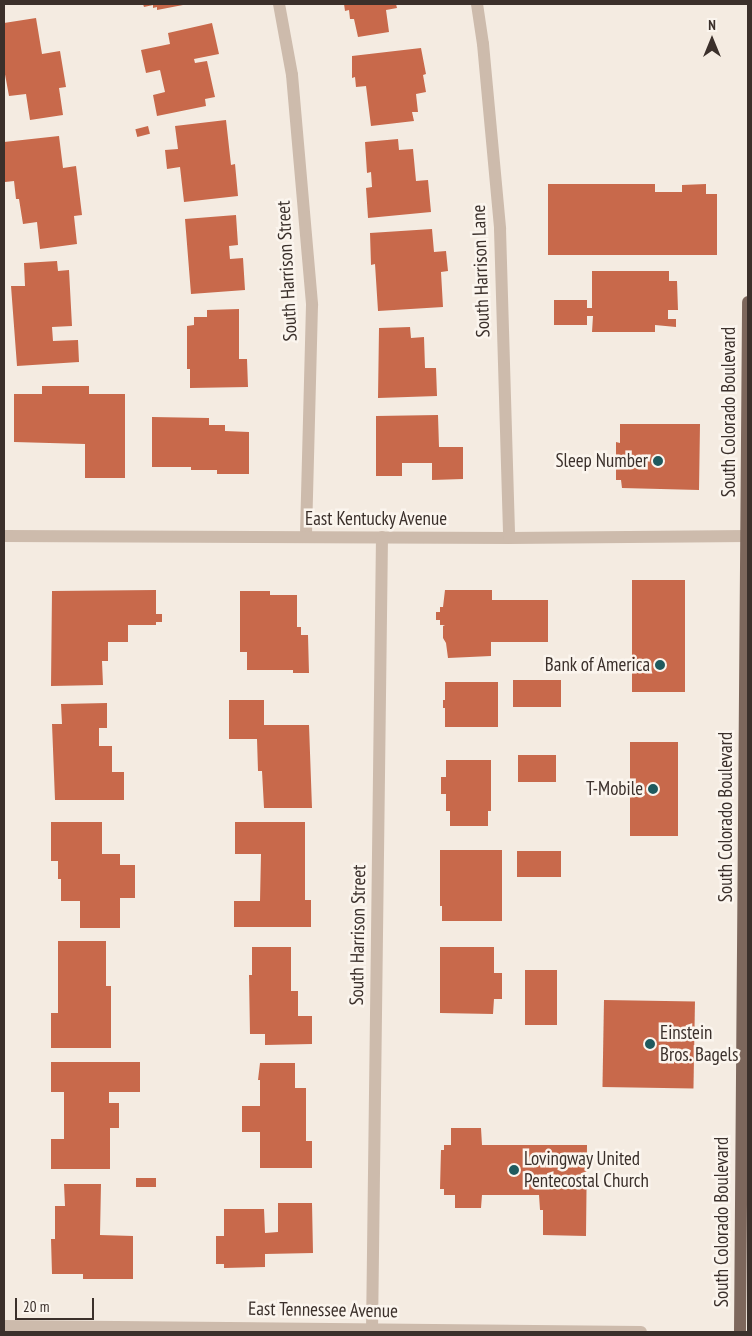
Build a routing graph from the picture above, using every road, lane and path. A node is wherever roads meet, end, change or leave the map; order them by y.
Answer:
1 (279, 4) edge
2 (477, 4) edge
3 (748, 302) edge
4 (4, 536) edge
5 (747, 536) edge
6 (306, 537) junction
7 (382, 538) junction
8 (509, 538) junction
9 (4, 1326) edge
10 (372, 1331) edge
11 (641, 1332) edge
12 (740, 1332) edge

1 - 6 street, South Harrison Street
2 - 8 street, South Harrison Lane
3 - 5 main road, South Colorado Boulevard
4 - 6 street, East Kentucky Avenue
5 - 8 street, East Kentucky Avenue
5 - 12 main road, South Colorado Boulevard
6 - 7 street, East Kentucky Avenue
7 - 8 street, East Kentucky Avenue
7 - 10 street, South Harrison Street
9 - 10 street, East Tennessee Avenue
10 - 11 street, East Tennessee Avenue

